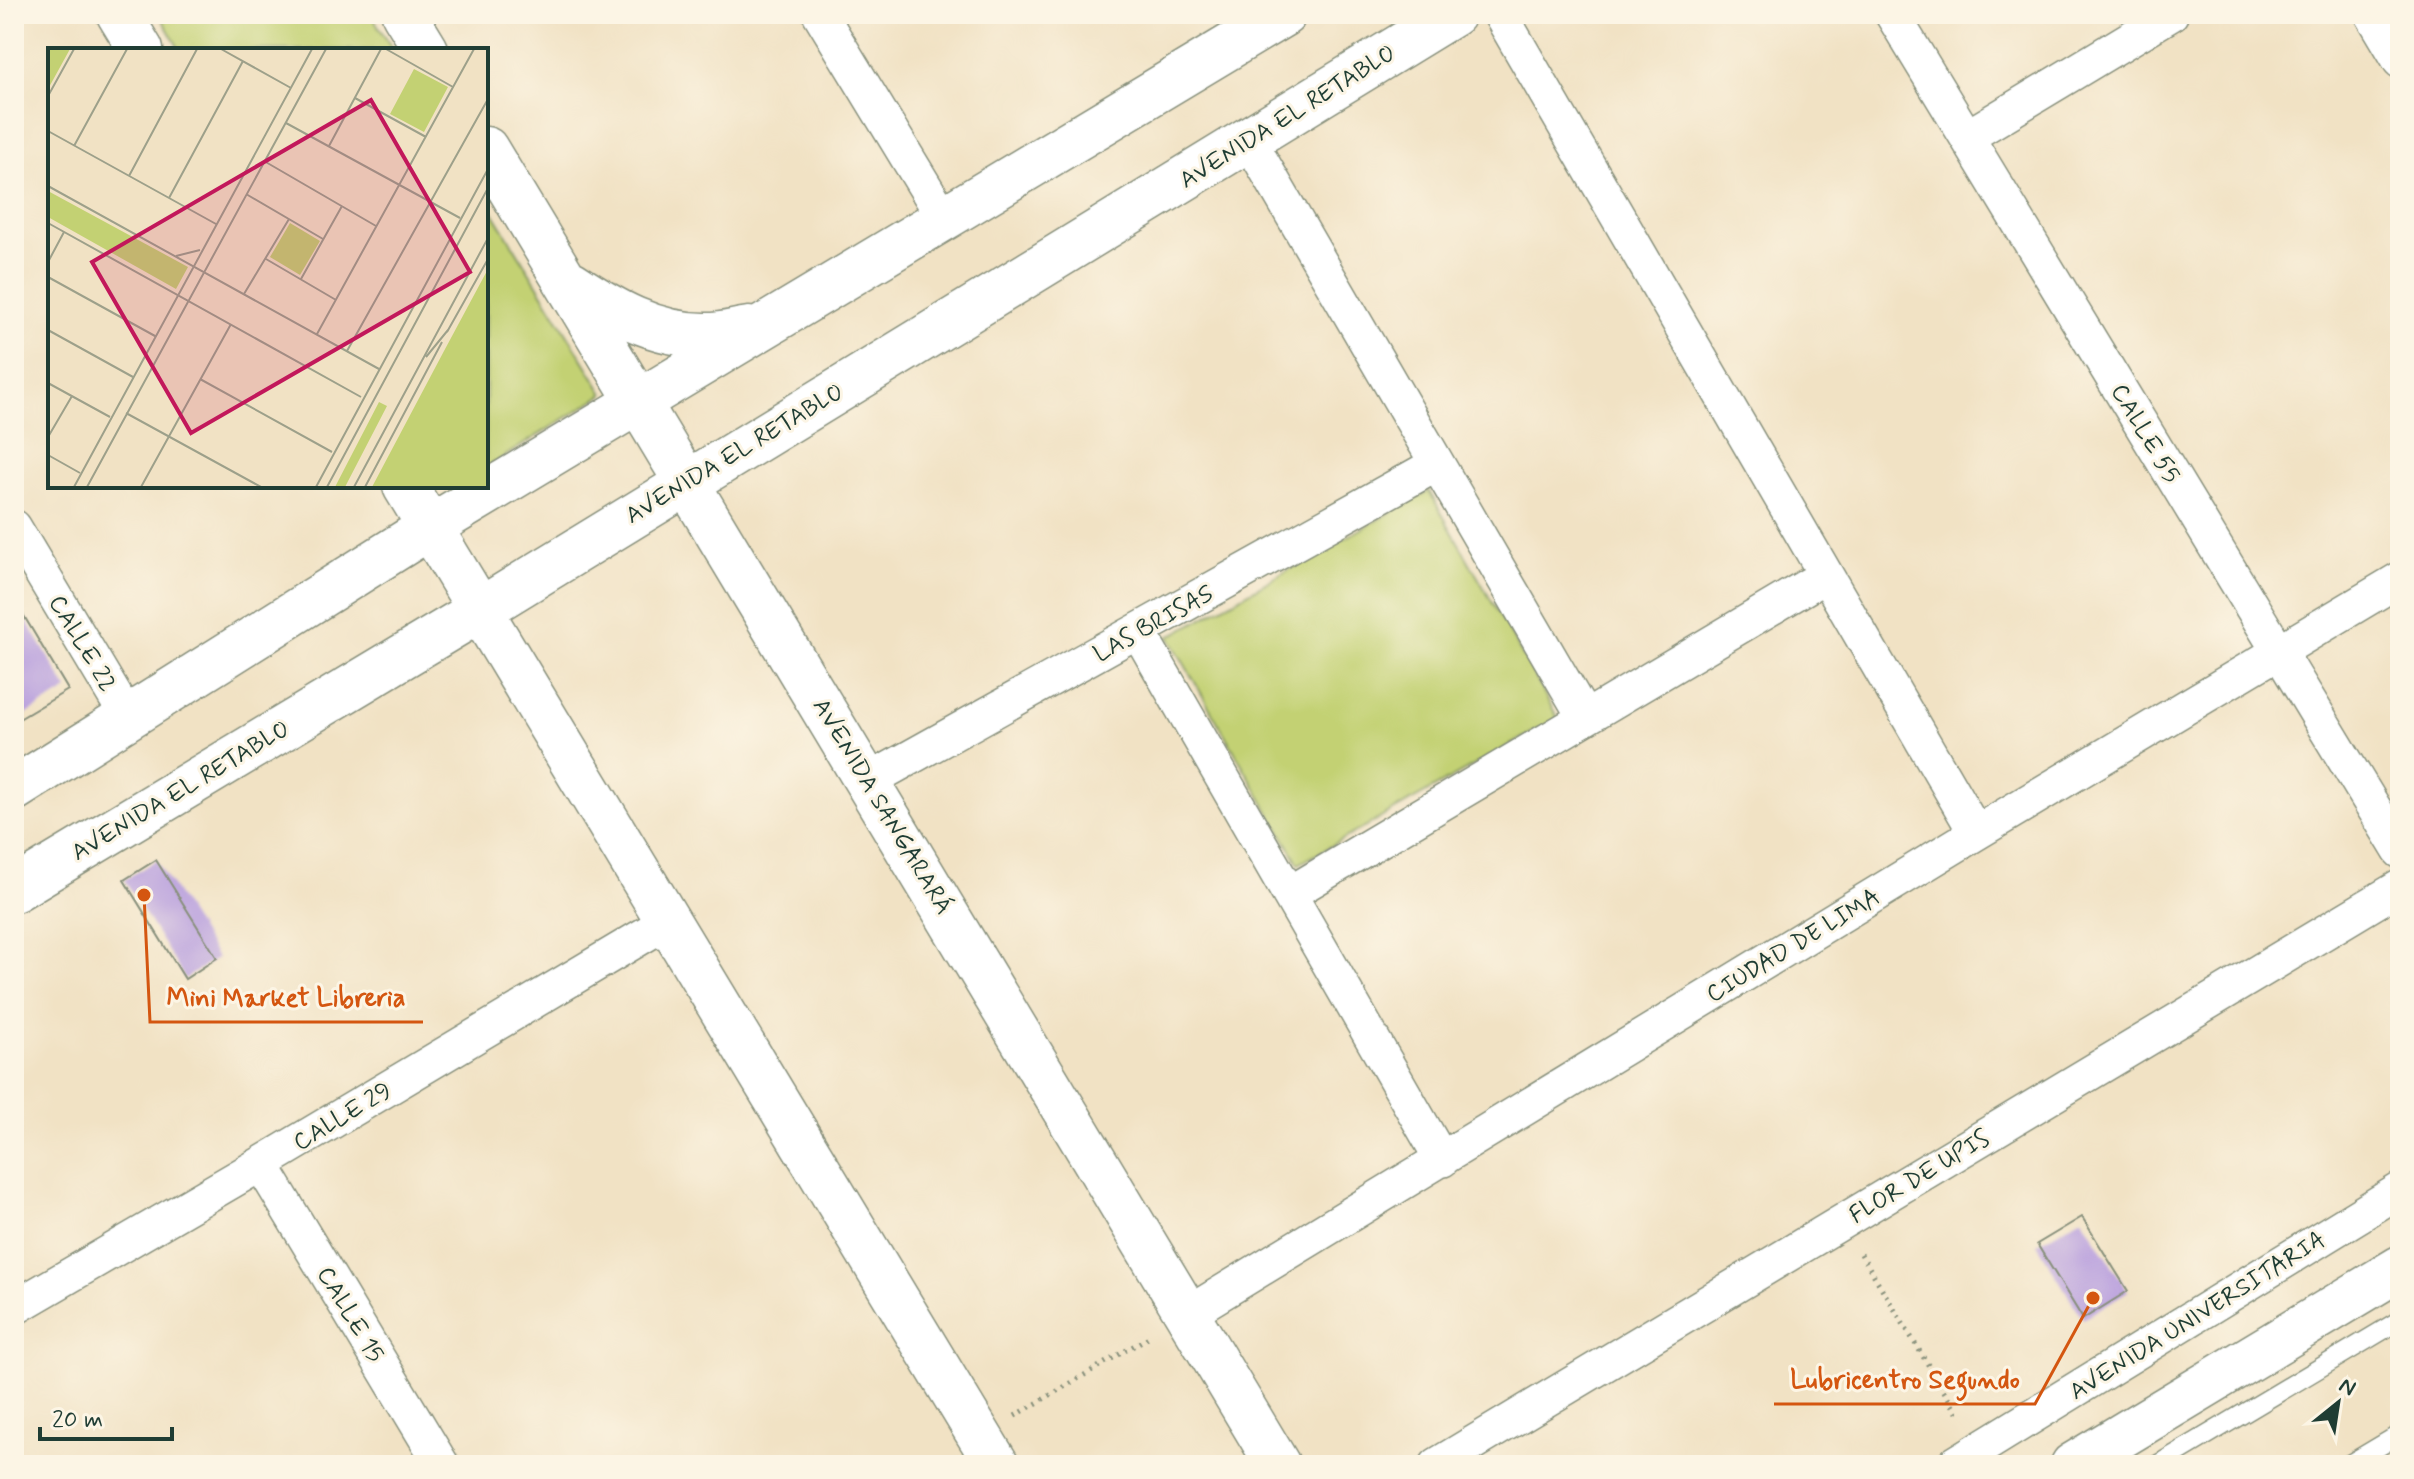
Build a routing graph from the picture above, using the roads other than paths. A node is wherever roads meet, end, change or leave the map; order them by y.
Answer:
1 (119, 14) edge
2 (404, 14) edge
3 (820, 14) edge
4 (1284, 14) edge
5 (1453, 14) edge
6 (1500, 14) edge
7 (1892, 14) edge
8 (2171, 14) edge
9 (2372, 14) edge
10 (140, 48) edge
11 (425, 48) edge
12 (2400, 61) edge
13 (1967, 137) junction
14 (1249, 140) junction
15 (488, 152) edge
16 (944, 218) junction
17 (566, 280) junction
18 (763, 327) junction
19 (638, 400) junction
20 (1437, 464) junction
21 (687, 481) junction
22 (406, 488) edge
23 (14, 527) edge
24 (430, 527) junction
25 (1826, 575) junction
26 (2400, 579) edge
27 (480, 610) junction
28 (1138, 631) junction
29 (2279, 652) junction
30 (128, 718) junction
31 (1585, 718) junction
32 (868, 781) junction
33 (14, 789) edge
34 (1976, 833) junction
35 (2400, 851) edge
36 (2400, 887) edge
37 (14, 890) edge
38 (1289, 894) junction
39 (668, 921) junction
40 (1442, 1160) junction
41 (261, 1164) junction
42 (2400, 1190) edge
43 (2400, 1268) edge
44 (14, 1308) edge
45 (1187, 1314) junction
46 (2400, 1320) edge
47 (2400, 1434) edge
48 (988, 1451) edge
49 (1966, 1457) edge
50 (442, 1465) edge
51 (1278, 1465) edge
52 (1437, 1465) edge
53 (2073, 1465) edge
54 (2157, 1465) edge
55 (2348, 1465) edge

1 - 10 main road
2 - 11 main road
3 - 16 street
4 - 16 main road
5 - 14 main road, AVENIDA EL RETABLO
6 - 25 street
7 - 13 street, CALLE 55
8 - 13 street
9 - 12 street
13 - 29 street, CALLE 55
14 - 20 street
14 - 21 main road, AVENIDA EL RETABLO
15 - 17 main road, AVENIDA SANGARARÁ
16 - 18 main road
17 - 18 main road
17 - 19 main road, AVENIDA SANGARARÁ
18 - 19 main road
19 - 21 main road, AVENIDA SANGARARÁ
19 - 24 main road
20 - 28 street, LAS BRISAS
20 - 31 street
21 - 27 main road, AVENIDA EL RETABLO
21 - 32 main road, AVENIDA SANGARARÁ
22 - 24 main road
23 - 30 street, CALLE 22
24 - 27 main road
24 - 30 main road
25 - 31 street
25 - 34 street
26 - 29 street, CIUDAD DE LIMA
27 - 37 main road, AVENIDA EL RETABLO
27 - 39 main road
28 - 32 street, LAS BRISAS
28 - 38 street
29 - 34 street, CIUDAD DE LIMA
29 - 35 street, CALLE 55
30 - 33 main road
31 - 38 street
32 - 45 main road, AVENIDA SANGARARÁ
34 - 40 street, CIUDAD DE LIMA
36 - 52 street, FLOR DE UPIS
38 - 40 street
39 - 41 street, CALLE 29
39 - 48 main road
40 - 45 street, CIUDAD DE LIMA
41 - 44 street, CALLE 29
41 - 50 street, CALLE 15
42 - 49 street, AVENIDA UNIVERSITARIA
43 - 53 main road
45 - 51 main road, AVENIDA SANGARARÁ
46 - 54 lane
47 - 55 lane

